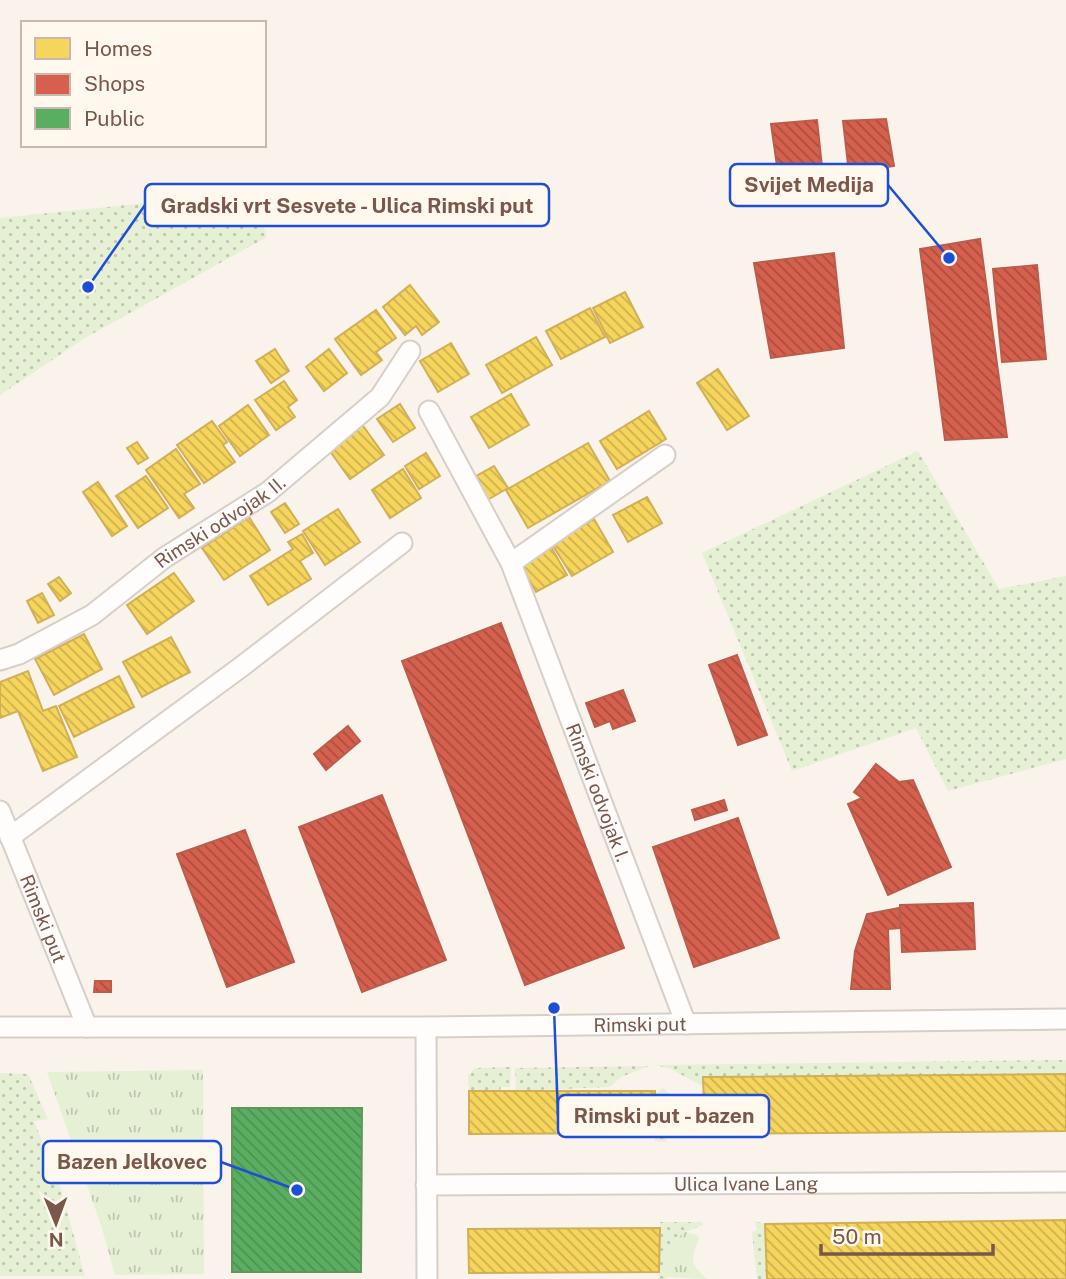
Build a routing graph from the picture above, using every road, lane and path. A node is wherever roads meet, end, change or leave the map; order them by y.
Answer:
1 (410, 351) dead end
2 (429, 411) dead end
3 (665, 455) dead end
4 (402, 543) dead end
5 (511, 563) junction
6 (0, 660) edge
7 (0, 811) edge
8 (10, 837) junction
9 (1066, 1019) edge
10 (686, 1024) junction
11 (0, 1027) edge
12 (87, 1027) junction
13 (426, 1027) junction
14 (1066, 1182) edge
15 (426, 1185) junction
16 (427, 1279) edge

1 - 6 street, Rimski odvojak II.
2 - 5 street, Rimski odvojak I.
3 - 5 street
4 - 8 street
5 - 10 street, Rimski odvojak I.
7 - 8 street, Rimski put
8 - 12 street, Rimski put
9 - 10 street, Rimski put
10 - 13 street, Rimski put
11 - 12 street, Rimski put
12 - 13 street, Rimski put
13 - 15 street
14 - 15 street, Ulica Ivane Lang
15 - 16 street

